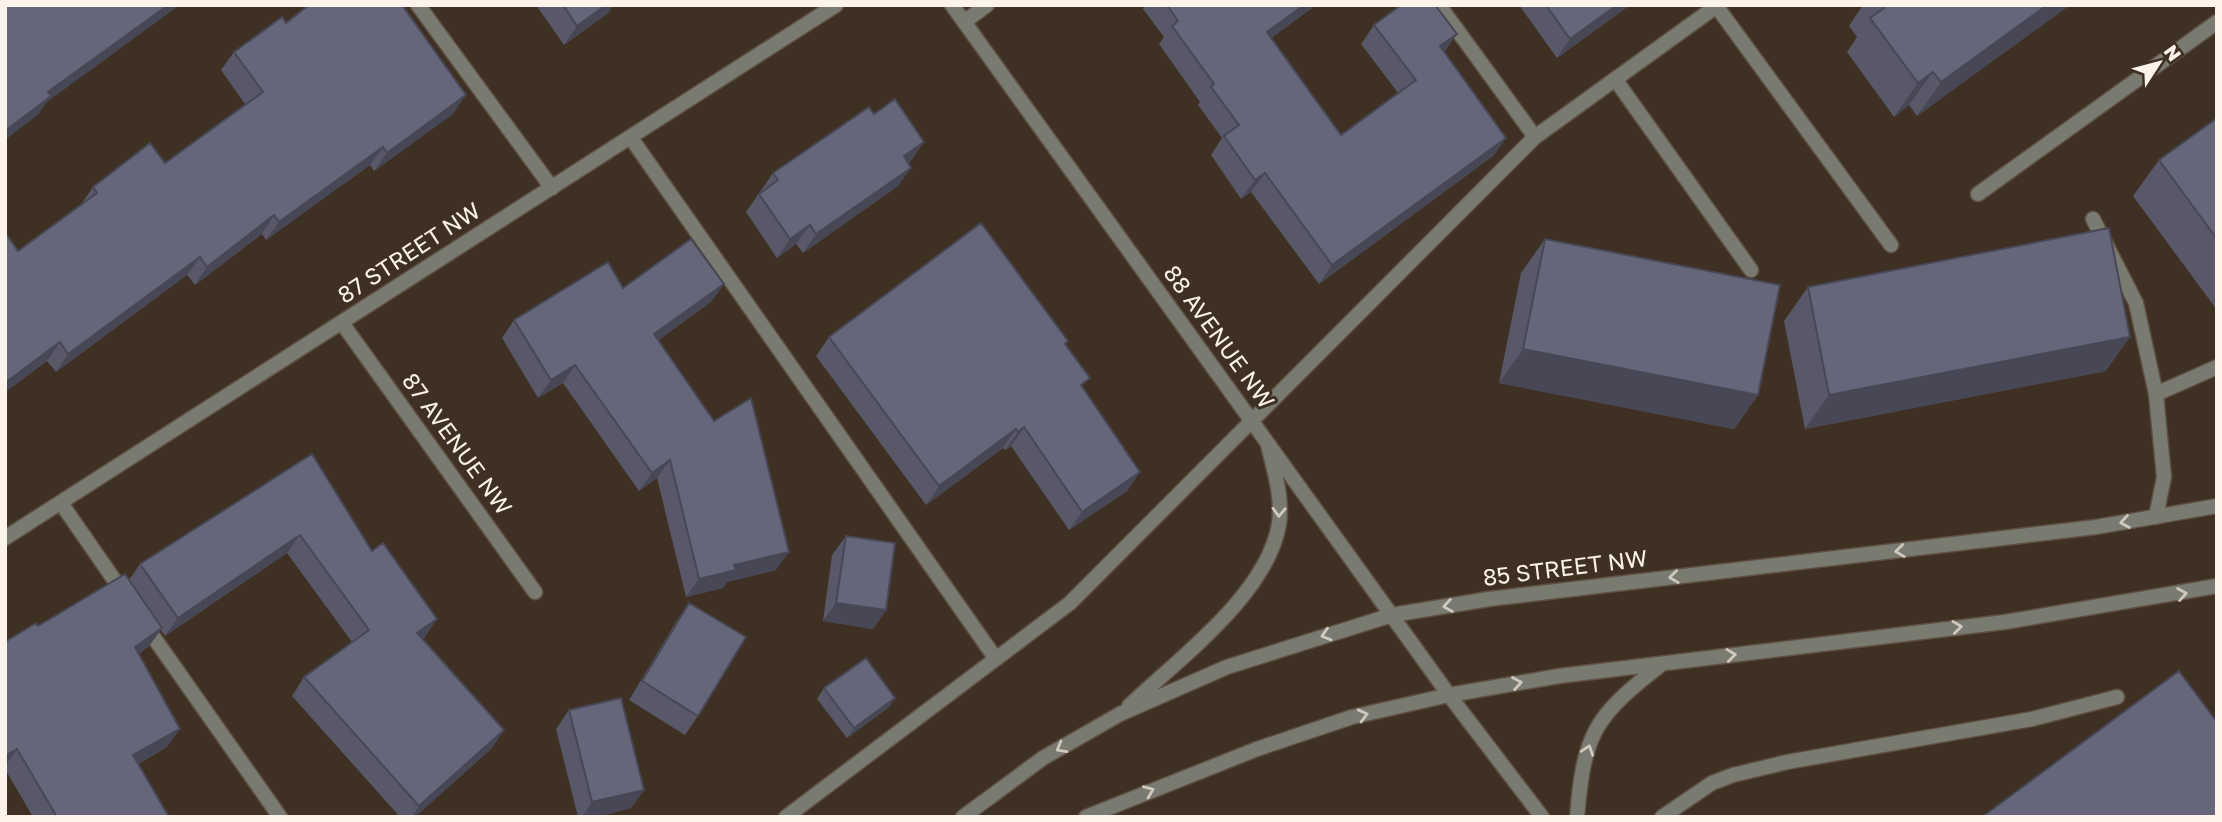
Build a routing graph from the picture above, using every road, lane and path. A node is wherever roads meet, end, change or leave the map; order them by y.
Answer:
1 (418, 5) edge
2 (836, 5) edge
3 (952, 5) edge
4 (986, 5) edge
5 (1439, 5) edge
6 (1717, 6) edge
7 (964, 22) junction
8 (2217, 22) edge
9 (1615, 79) junction
10 (1535, 137) junction
11 (631, 138) junction
12 (552, 188) junction
13 (1978, 194) dead end
14 (2093, 219) dead end
15 (1891, 245) dead end
16 (1751, 270) dead end
17 (342, 323) junction
18 (2217, 367) edge
19 (2157, 394) junction
20 (1252, 422) junction
21 (1268, 445) junction
22 (61, 503) junction
23 (2217, 506) edge
24 (2156, 517) junction
25 (5, 538) edge
26 (2217, 586) edge
27 (535, 592) dead end
28 (1392, 615) junction
29 (996, 659) junction
30 (1663, 663) junction
31 (1450, 695) junction
32 (2117, 697) dead end
33 (1120, 713) junction
34 (280, 817) edge
35 (786, 817) edge
36 (963, 817) edge
37 (1086, 817) edge
38 (1542, 817) edge
39 (1577, 817) edge
40 (1662, 817) edge

1 - 12 street
2 - 11 street, 87 STREET NW
3 - 7 street, 88 AVENUE NW
4 - 7 street
5 - 10 street
6 - 9 street
6 - 15 street
7 - 20 street, 88 AVENUE NW
8 - 13 street
9 - 10 street
9 - 16 street
10 - 20 street
11 - 12 street, 87 STREET NW
11 - 29 street
12 - 17 street, 87 STREET NW
14 - 19 street
17 - 22 street, 87 STREET NW
17 - 27 street, 87 AVENUE NW
18 - 19 street
19 - 24 street
20 - 21 street, 88 AVENUE NW
20 - 29 street
21 - 28 street, 88 AVENUE NW
21 -> 33 street
22 - 25 street, 87 STREET NW
22 - 34 street
23 - 24 street, 85 STREET NW
24 -> 28 street, 85 STREET NW
30 -> 26 street
28 - 31 street, 88 AVENUE NW
28 -> 33 street, 85 STREET NW
29 - 35 street
31 -> 30 street
39 -> 30 street
37 -> 31 street
31 - 38 street, 88 AVENUE NW
32 - 40 street
33 -> 36 street, 85 STREET NW

